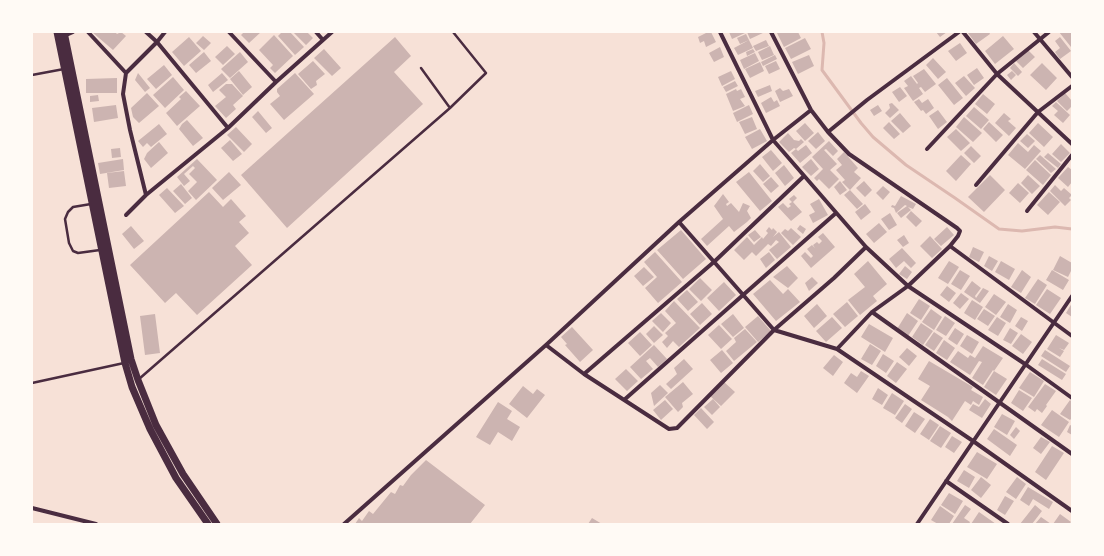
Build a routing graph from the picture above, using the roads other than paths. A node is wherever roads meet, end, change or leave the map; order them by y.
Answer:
1 (73, 32) edge
2 (88, 32) edge
3 (146, 32) edge
4 (165, 32) edge
5 (229, 32) edge
6 (316, 32) edge
7 (332, 32) edge
8 (453, 32) edge
9 (720, 32) edge
10 (771, 32) edge
11 (959, 32) edge
12 (963, 32) edge
13 (1034, 32) edge
14 (1048, 32) edge
15 (61, 34) edge
16 (1040, 39) junction
17 (323, 40) junction
18 (157, 42) junction
19 (421, 68) dead end
20 (65, 69) junction
21 (126, 73) junction
22 (997, 74) junction
23 (32, 76) edge
24 (1072, 77) edge
25 (276, 82) junction
26 (1072, 86) edge
27 (450, 108) junction
28 (811, 110) junction
29 (1038, 112) junction
30 (228, 128) junction
31 (828, 132) junction
32 (773, 140) junction
33 (1072, 144) edge
34 (927, 149) dead end
35 (1072, 155) edge
36 (804, 176) junction
37 (976, 185) dead end
38 (146, 195) junction
39 (95, 202) junction
40 (1027, 211) dead end
41 (836, 213) junction
42 (126, 215) dead end
43 (679, 222) junction
44 (950, 246) junction
45 (866, 247) junction
46 (102, 249) junction
47 (715, 261) junction
48 (908, 286) junction
49 (743, 295) junction
50 (1072, 296) edge
51 (872, 312) junction
52 (1054, 322) junction
53 (774, 330) junction
54 (1072, 336) edge
55 (546, 345) junction
56 (837, 349) junction
57 (128, 362) junction
58 (1025, 364) junction
59 (584, 374) junction
60 (138, 380) junction
61 (32, 383) edge
62 (132, 387) junction
63 (1072, 398) edge
64 (624, 400) junction
65 (999, 402) junction
66 (973, 441) junction
67 (1072, 454) edge
68 (946, 481) junction
69 (32, 508) edge
70 (1072, 511) edge
71 (918, 522) edge
72 (207, 523) edge
73 (96, 524) edge
74 (217, 524) edge
75 (344, 524) edge
76 (924, 524) edge
77 (1008, 524) edge

1 - 15 street
2 - 21 street
3 - 18 street
4 - 18 street
5 - 25 street
6 - 17 street
7 - 17 street
8 - 27 lane
9 - 32 street
10 - 28 street
11 - 31 street
12 - 22 street
13 - 16 street
14 - 16 street
15 - 20 main road
15 - 39 main road
16 - 22 street
16 - 24 street
17 - 25 street
18 - 21 street
18 - 30 street
19 - 27 lane
20 - 23 lane
20 - 39 main road
21 - 38 street
22 - 29 street
22 - 34 street
25 - 30 street
26 - 29 street
27 - 60 lane
28 - 31 street
28 - 32 street
29 - 33 street
29 - 37 street
30 - 38 street
31 - 44 street
32 - 36 street
32 - 43 street
35 - 40 street
36 - 41 street
36 - 47 street
38 - 42 street
39 - 46 main road
39 - 46 lane
39 - 57 main road
41 - 45 street
41 - 49 street
43 - 47 street
43 - 55 street
44 - 48 street
44 - 52 street
45 - 48 street
45 - 53 street
46 - 57 main road
47 - 49 street
47 - 59 street
48 - 51 street
48 - 58 street
49 - 53 street
49 - 64 street
50 - 52 street
51 - 56 street
51 - 65 street
52 - 54 street
52 - 58 street
53 - 56 street
53 - 64 street
55 - 59 street
55 - 75 street
56 - 66 street
57 - 60 main road
57 - 61 lane
57 - 62 main road
58 - 63 street
58 - 65 street
59 - 64 street
60 - 62 lane
60 - 74 main road
62 - 72 main road
65 - 66 street
65 - 67 street
66 - 68 street
66 - 70 street
68 - 71 street
68 - 77 street
69 - 73 street
71 - 76 street

